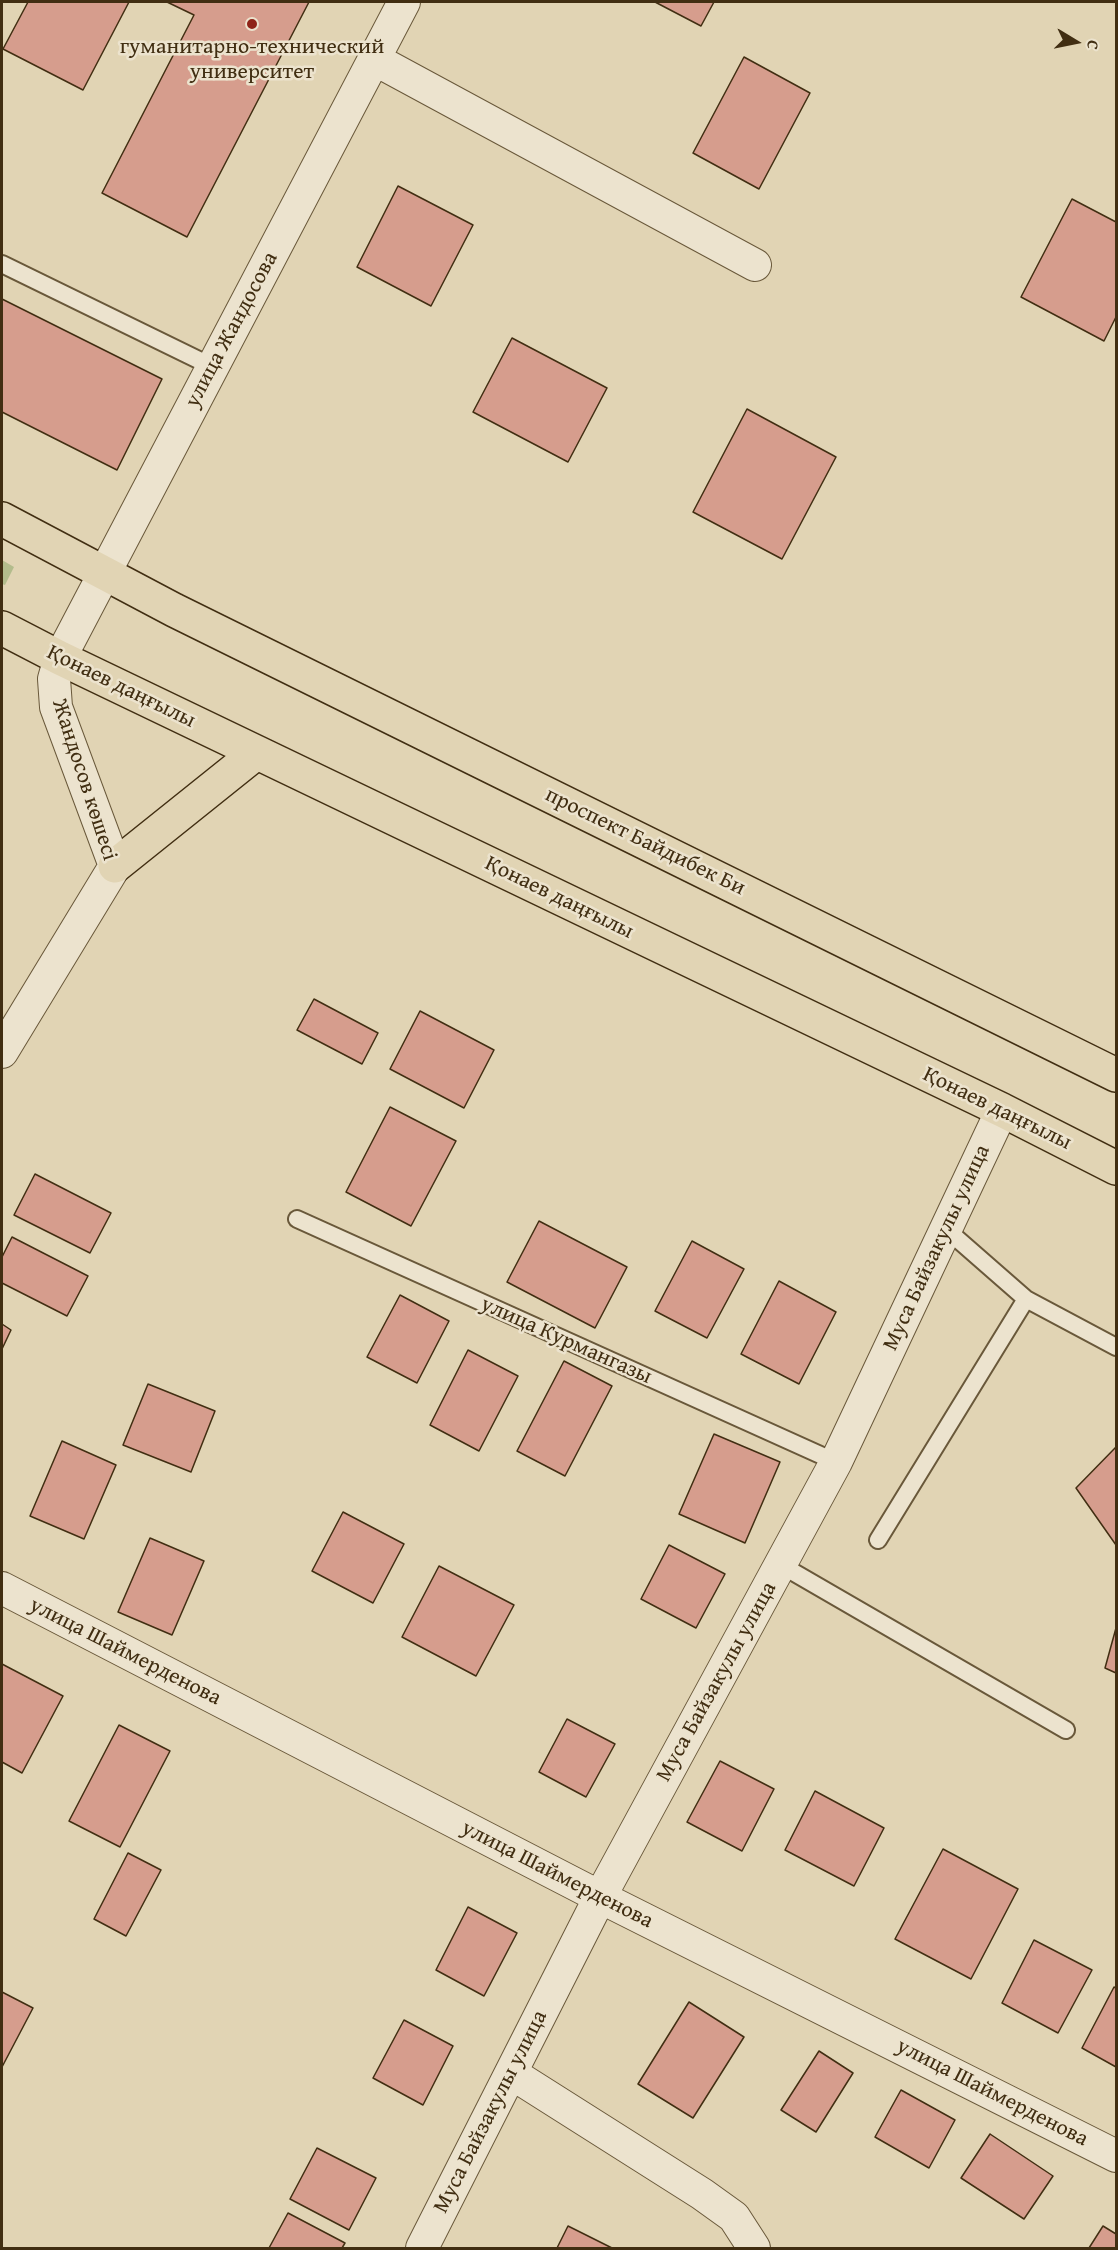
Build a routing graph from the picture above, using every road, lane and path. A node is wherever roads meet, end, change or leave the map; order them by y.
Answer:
1 (404, 2) edge
2 (374, 59) junction
3 (2, 264) edge
4 (755, 265) dead end
5 (213, 367) junction
6 (2, 519) edge
7 (105, 574) junction
8 (2, 628) edge
9 (60, 658) junction
10 (256, 753) junction
11 (115, 866) junction
12 (3, 1046) edge
13 (1116, 1076) edge
14 (1002, 1110) junction
15 (1116, 1168) edge
16 (297, 1219) dead end
17 (946, 1229) junction
18 (1026, 1299) junction
19 (1116, 1347) edge
20 (836, 1462) junction
21 (878, 1540) dead end
22 (781, 1565) junction
23 (2, 1588) edge
24 (1066, 1730) dead end
25 (600, 1897) junction
26 (511, 2073) junction
27 (1116, 2156) edge
28 (422, 2248) edge
29 (754, 2248) edge

1 - 2 street, улица Жандосова
2 - 4 street
2 - 5 street, улица Жандосова
3 - 5 lane
5 - 7 street, улица Жандосова
6 - 7 main road
7 - 9 street, улица Жандосова
7 - 13 main road, проспект Байдибек Би
8 - 9 main road, Қонаев даңғылы
9 - 10 main road, Қонаев даңғылы
9 - 11 street, Жандосов көшесі
10 - 11 main road
10 - 14 main road, Қонаев даңғылы
11 - 12 street, Жандосов көшесі
14 - 15 main road, Қонаев даңғылы
14 - 17 street, Муса Байзакулы улица
16 - 20 lane, улица Курмангазы
17 - 18 lane
17 - 20 street, Муса Байзакулы улица
18 - 19 lane
18 - 21 lane
20 - 22 street, Муса Байзакулы улица
22 - 24 lane
22 - 25 street, Муса Байзакулы улица
23 - 25 street, улица Шаймерденова
25 - 26 street, Муса Байзакулы улица
25 - 27 street, улица Шаймерденова
26 - 28 street, Муса Байзакулы улица
26 - 29 street

